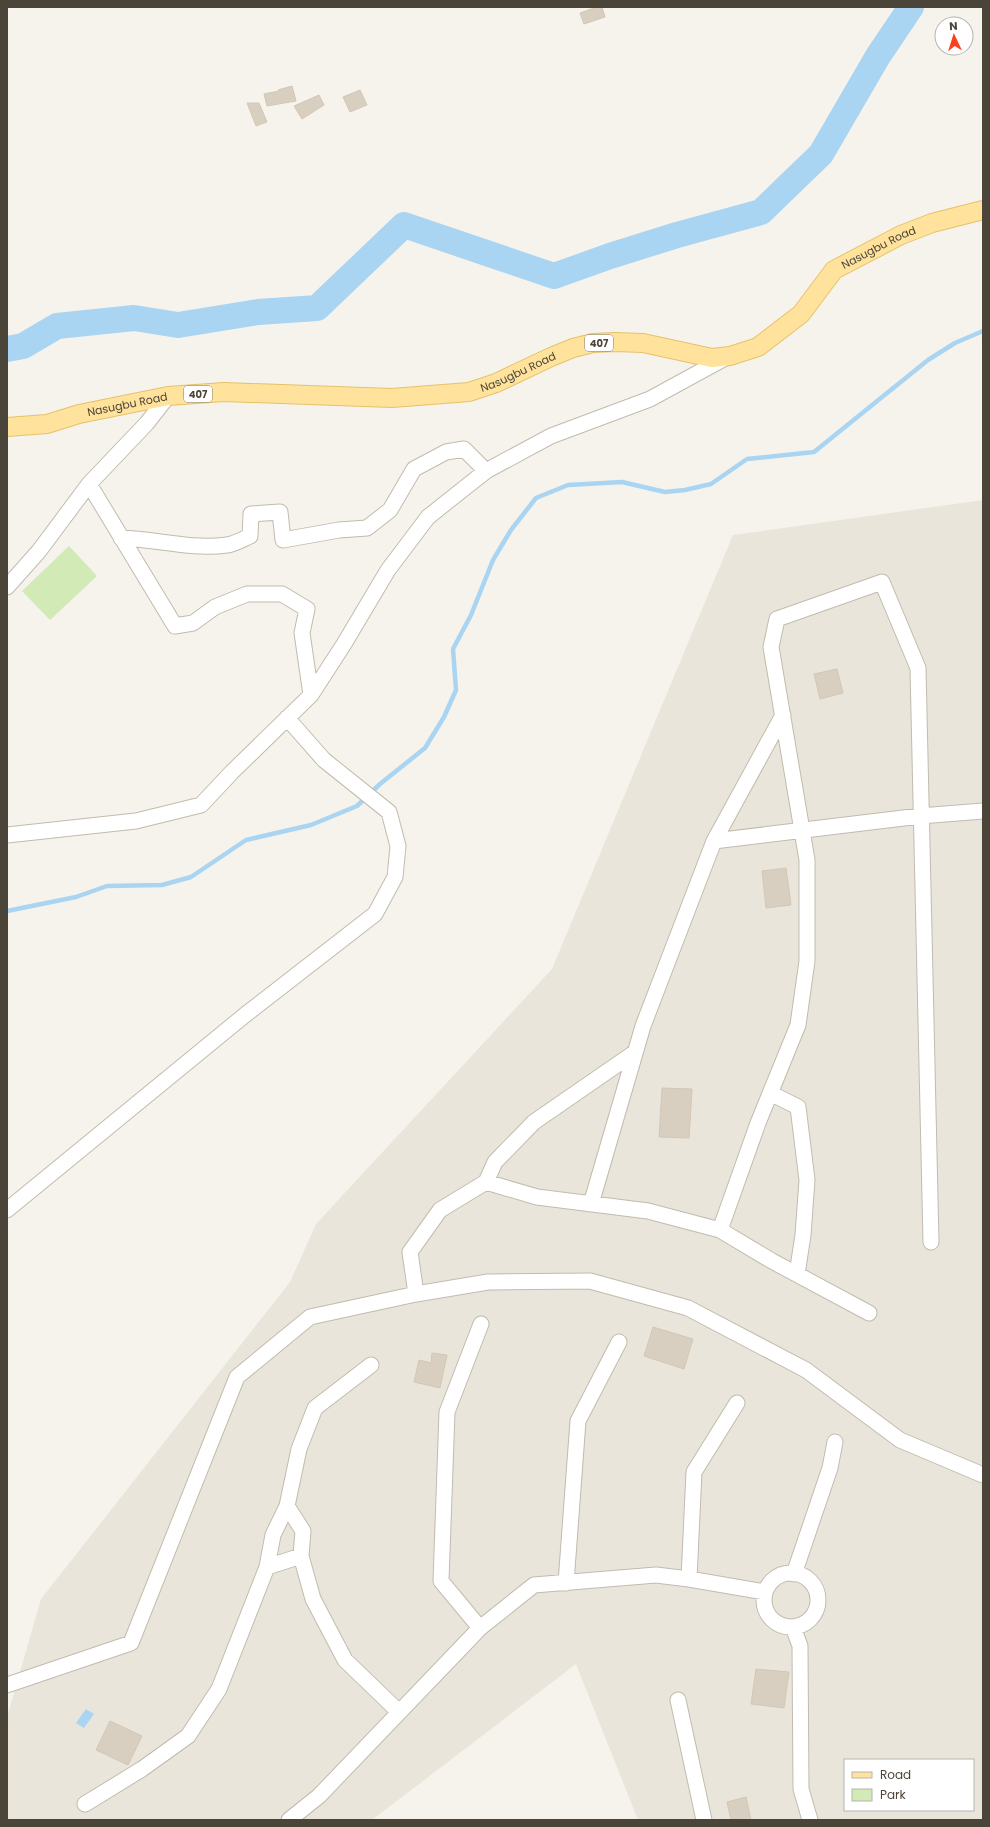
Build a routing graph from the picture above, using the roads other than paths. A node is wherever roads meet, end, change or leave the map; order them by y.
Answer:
1 (983, 210) edge
2 (730, 356) junction
3 (168, 396) junction
4 (7, 427) edge
5 (486, 471) junction
6 (88, 484) junction
7 (121, 538) junction
8 (7, 587) edge
9 (311, 695) junction
10 (783, 715) junction
11 (287, 718) junction
12 (983, 810) edge
13 (920, 816) junction
14 (802, 831) junction
15 (7, 835) edge
16 (714, 841) junction
17 (634, 1052) junction
18 (770, 1093) junction
19 (486, 1182) junction
20 (591, 1204) junction
21 (7, 1210) edge
22 (720, 1230) junction
23 (931, 1242) dead end
24 (797, 1274) junction
25 (416, 1294) junction
26 (869, 1313) dead end
27 (481, 1324) dead end
28 (619, 1342) dead end
29 (371, 1365) dead end
30 (738, 1404) dead end
31 (835, 1442) dead end
32 (983, 1475) edge
33 (287, 1506) junction
34 (301, 1556) junction
35 (267, 1567) junction
36 (794, 1574) junction
37 (689, 1579) junction
38 (566, 1582) junction
39 (765, 1592) junction
40 (793, 1627) junction
41 (480, 1628) junction
42 (7, 1685) edge
43 (678, 1700) dead end
44 (399, 1712) junction
45 (85, 1804) dead end
46 (289, 1820) edge
47 (704, 1820) edge
48 (810, 1820) edge

1 - 2 main road, Nasugbu Road / 407
2 - 3 main road, Nasugbu Road / 407
2 - 5 street
3 - 4 main road, Nasugbu Road / 407
3 - 6 street
5 - 7 street
5 - 9 street
6 - 7 street
6 - 8 street
7 - 9 street
9 - 11 street
10 - 13 street
10 - 14 street
10 - 16 street
11 - 15 street
11 - 21 street
12 - 13 street
13 - 14 street
13 - 23 street
14 - 16 street
14 - 18 street
16 - 17 street
17 - 19 street
17 - 20 street
18 - 22 street
18 - 24 street
19 - 20 street
19 - 25 street
20 - 22 street
22 - 24 street
24 - 26 street
25 - 32 street
25 - 42 street
27 - 41 street
28 - 38 street
29 - 33 street
30 - 37 street
31 - 36 street
33 - 34 street
33 - 35 street
34 - 35 street
34 - 44 street
35 - 45 street
36 - 39 street
36 - 40 street
37 - 38 street
37 - 39 street
38 - 41 street
39 - 40 street
40 - 48 street
41 - 44 street
43 - 47 street
44 - 46 street

